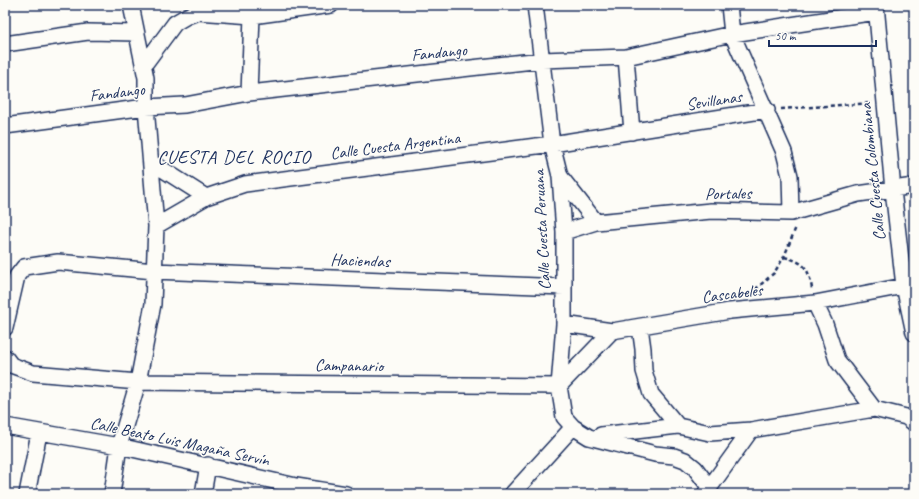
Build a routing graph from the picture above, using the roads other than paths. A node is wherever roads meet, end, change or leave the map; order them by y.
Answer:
1 (131, 5) edge
2 (331, 5) edge
3 (535, 5) edge
4 (729, 5) edge
5 (876, 8) edge
6 (252, 16) junction
7 (136, 33) junction
8 (732, 34) junction
9 (5, 44) edge
10 (626, 57) junction
11 (542, 60) junction
12 (144, 65) junction
13 (249, 93) junction
14 (146, 106) junction
15 (767, 110) junction
16 (5, 126) edge
17 (632, 132) junction
18 (552, 144) junction
19 (151, 162) junction
20 (560, 176) junction
21 (914, 186) edge
22 (893, 190) junction
23 (206, 197) junction
24 (795, 218) junction
25 (596, 222) junction
26 (156, 226) junction
27 (564, 232) junction
28 (154, 271) junction
29 (904, 286) junction
30 (564, 287) junction
31 (815, 303) junction
32 (564, 324) junction
33 (640, 327) junction
34 (5, 328) edge
35 (612, 331) junction
36 (914, 333) edge
37 (5, 357) edge
38 (138, 382) junction
39 (559, 386) junction
40 (874, 409) junction
41 (914, 422) edge
42 (5, 426) edge
43 (678, 426) junction
44 (573, 427) junction
45 (751, 430) junction
46 (39, 433) junction
47 (589, 437) junction
48 (119, 446) junction
49 (208, 465) junction
50 (295, 490) edge
51 (707, 491) edge
52 (27, 494) edge
53 (112, 494) edge
54 (203, 494) edge
55 (346, 494) edge
56 (512, 494) edge

1 - 7 street
2 - 6 street
3 - 11 street, Calle Cuesta Peruana
4 - 8 street
5 - 8 street, Fandango
5 - 22 street, Calle Cuesta Colombiana
6 - 12 street
6 - 13 street
7 - 9 street
7 - 12 street
8 - 10 street, Fandango
8 - 15 street
10 - 11 street, Fandango
10 - 17 street
11 - 13 street, Fandango
11 - 18 street, Calle Cuesta Peruana
12 - 14 street
13 - 14 street, Fandango
14 - 16 street, Fandango
14 - 19 street
15 - 17 street, Sevillanas
15 - 24 street
17 - 18 street, Sevillanas
18 - 20 street, Calle Cuesta Peruana
18 - 23 street, Calle Cuesta Argentina
19 - 23 street
19 - 26 street
20 - 25 street
20 - 27 street, Calle Cuesta Peruana
21 - 22 street, Portales
22 - 24 street, Portales
22 - 29 street, Calle Cuesta Colombiana
23 - 26 street, Calle Cuesta Argentina
24 - 25 street, Portales
25 - 27 street, Portales
26 - 28 street
27 - 30 street, Calle Cuesta Peruana
28 - 30 street, Haciendas
28 - 34 street, Haciendas
28 - 38 street
29 - 31 street, Cascabeles
29 - 36 street, Calle Cuesta Colombiana
30 - 32 street, Calle Cuesta Peruana
31 - 33 street, Cascabeles
31 - 40 street
32 - 35 street, Cascabeles
32 - 39 street, Calle Cuesta Peruana
33 - 35 street, Cascabeles
33 - 43 street
35 - 39 street
37 - 38 street, Campanario
38 - 39 street, Campanario
38 - 48 street
39 - 44 street, Calle Cuesta Peruana
40 - 41 street
40 - 45 street
42 - 46 street, Calle Beato Luis Magaña Servín
43 - 45 street
43 - 47 street
44 - 47 street
44 - 56 street
45 - 51 street
46 - 48 street, Calle Beato Luis Magaña Servín
46 - 52 street
47 - 51 street
48 - 49 street, Calle Beato Luis Magaña Servín
48 - 53 street
49 - 50 street, Calle Beato Luis Magaña Servín
49 - 54 street
50 - 55 street, Calle Beato Luis Magaña Servín

